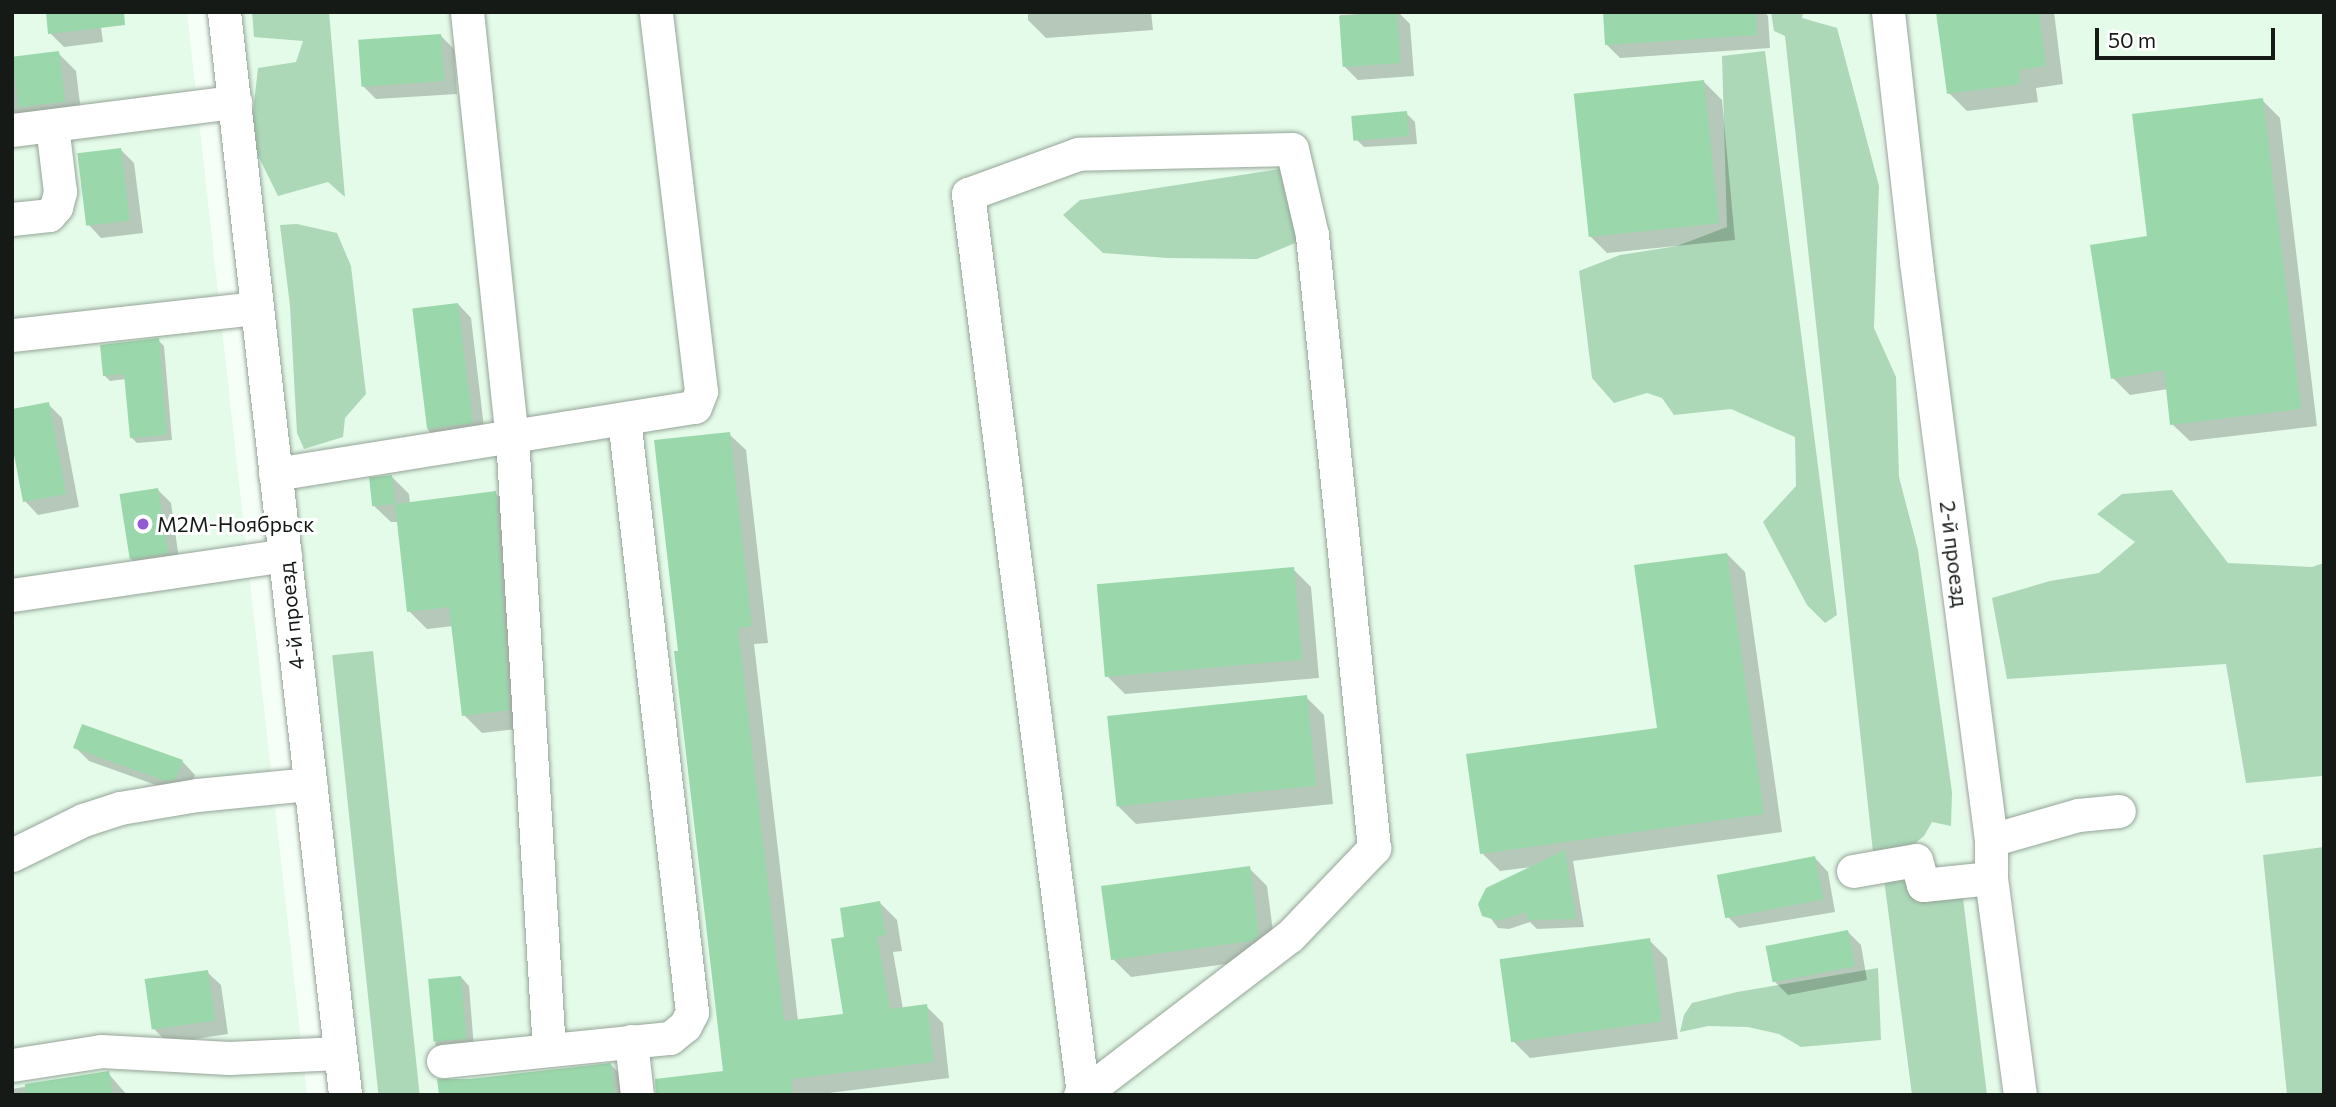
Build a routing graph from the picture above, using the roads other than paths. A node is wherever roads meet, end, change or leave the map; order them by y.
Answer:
1 (224, 12) edge
2 (467, 12) edge
3 (656, 12) edge
4 (1888, 12) edge
5 (235, 102) junction
6 (52, 125) junction
7 (12, 130) edge
8 (12, 219) edge
9 (257, 308) junction
10 (12, 335) edge
11 (624, 419) junction
12 (512, 437) junction
13 (275, 474) junction
14 (285, 555) junction
15 (12, 595) edge
16 (310, 784) junction
17 (2119, 811) dead end
18 (1991, 840) junction
19 (12, 855) edge
20 (1853, 872) dead end
21 (1991, 878) junction
22 (632, 1041) junction
23 (549, 1050) junction
24 (340, 1053) junction
25 (443, 1061) dead end
26 (12, 1065) edge
27 (1082, 1094) edge
28 (345, 1095) edge
29 (636, 1095) edge
30 (2020, 1095) edge

1 - 5 street, 4-й проезд
2 - 12 street
3 - 11 street
4 - 18 street, 2-й проезд
5 - 6 street
5 - 9 street, 4-й проезд
6 - 7 street
6 - 8 street
9 - 10 street
9 - 13 street, 4-й проезд
11 - 12 street
11 - 22 street
12 - 13 street
12 - 23 street
13 - 14 street, 4-й проезд
14 - 15 street
14 - 16 street, 4-й проезд
16 - 19 street
16 - 24 street, 4-й проезд
17 - 18 street
18 - 21 street, 2-й проезд
20 - 21 street
21 - 30 street, 2-й проезд
22 - 23 street
22 - 29 street
23 - 25 street
24 - 26 street
24 - 28 street, 4-й проезд
27 - 27 street

